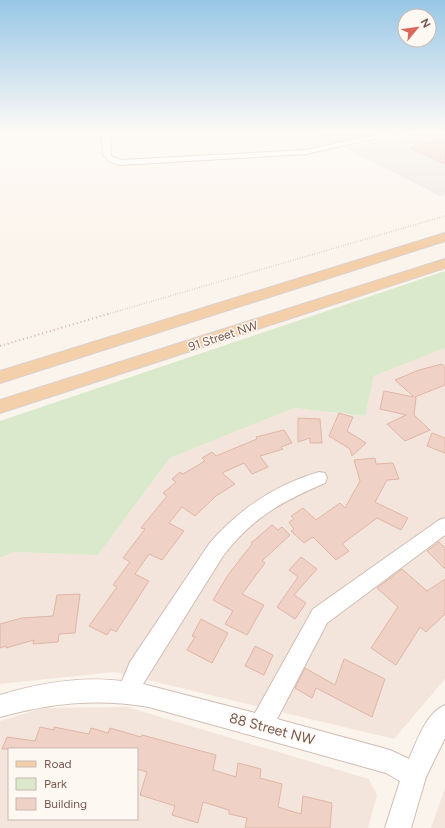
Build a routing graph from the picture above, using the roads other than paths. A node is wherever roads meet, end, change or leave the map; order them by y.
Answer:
1 (445, 237) edge
2 (445, 263) edge
3 (0, 377) edge
4 (0, 407) edge
5 (319, 478) dead end
6 (445, 525) edge
7 (128, 692) junction
8 (0, 706) edge
9 (445, 717) edge
10 (262, 726) junction
11 (414, 775) junction
12 (398, 828) edge

1 - 3 main road
2 - 4 main road, 91 Street NW
5 - 7 street
6 - 10 street
7 - 8 street, 88 Street NW
7 - 10 street, 88 Street NW
9 - 11 street
10 - 11 street, 88 Street NW
11 - 12 street

